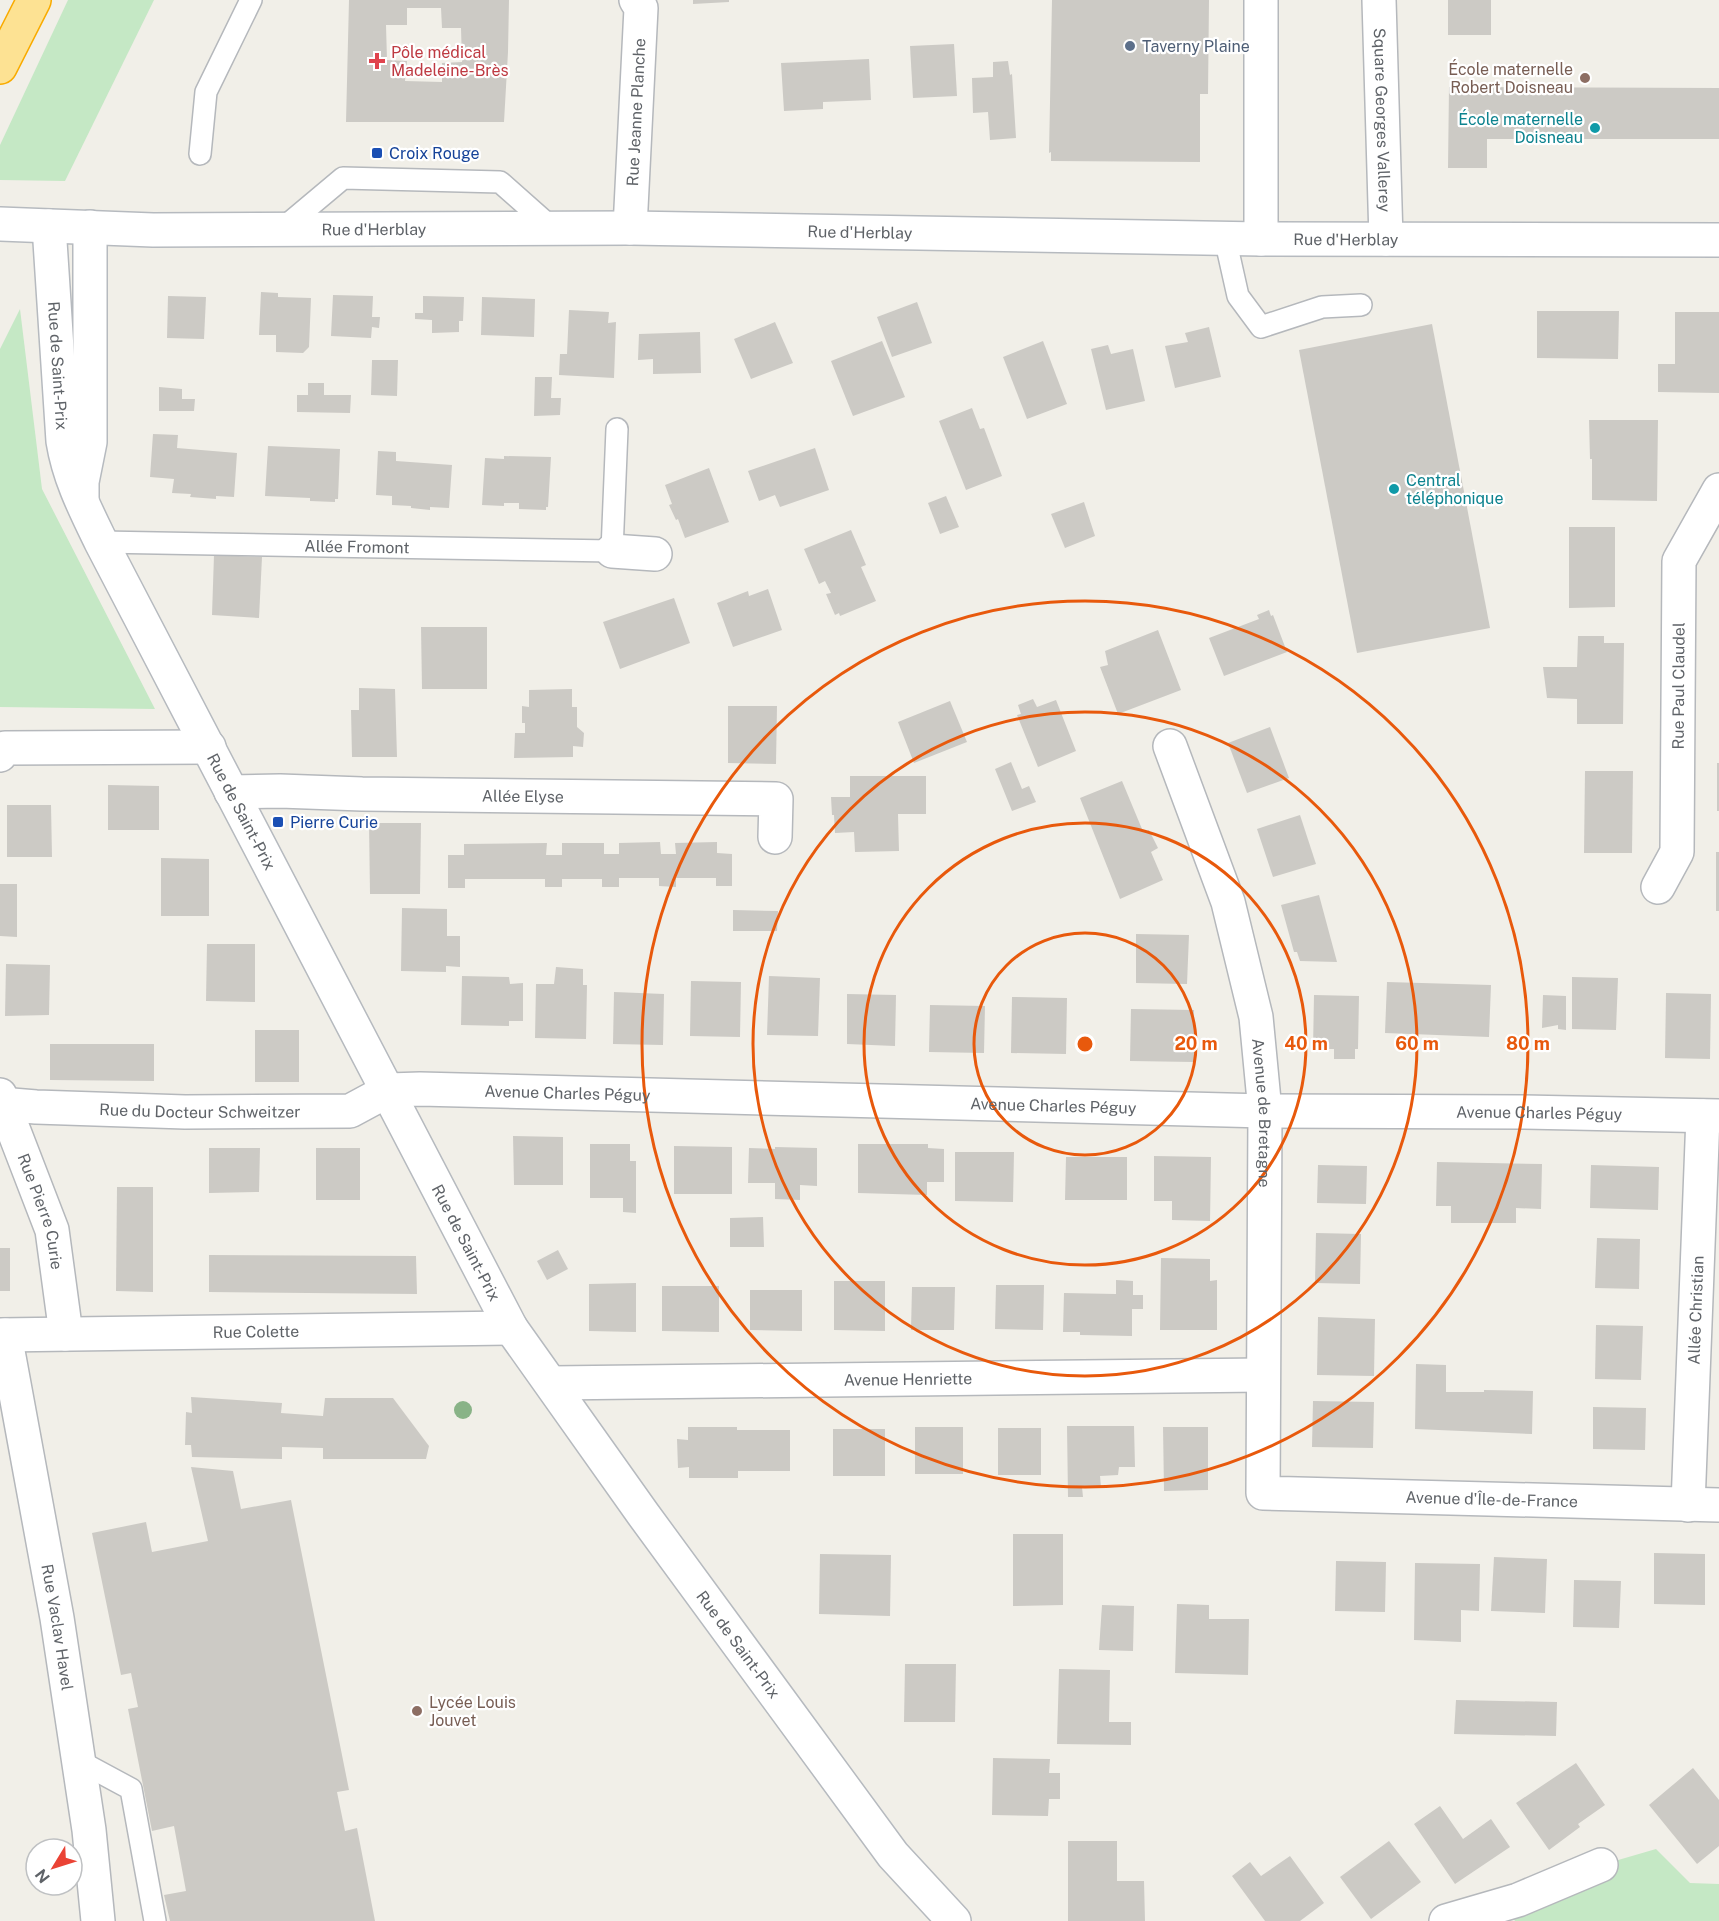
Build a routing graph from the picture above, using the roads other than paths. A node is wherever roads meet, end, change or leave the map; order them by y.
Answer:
1 (34, 0) edge
2 (251, 0) edge
3 (636, 0) edge
4 (1261, 0) edge
5 (1379, 0) edge
6 (0, 67) edge
7 (200, 154) dead end
8 (0, 224) edge
9 (49, 226) junction
10 (90, 227) junction
11 (552, 228) junction
12 (630, 228) junction
13 (281, 230) junction
14 (1225, 238) junction
15 (1262, 239) junction
16 (1386, 239) junction
17 (1719, 240) edge
18 (1361, 305) dead end
19 (617, 429) dead end
20 (1719, 490) edge
21 (82, 499) junction
22 (101, 542) junction
23 (612, 551) junction
24 (655, 554) dead end
25 (1170, 746) dead end
26 (209, 747) junction
27 (0, 755) edge
28 (231, 792) junction
29 (775, 837) dead end
30 (1658, 887) dead end
31 (389, 1090) junction
32 (1, 1101) edge
33 (1265, 1111) junction
34 (1711, 1116) edge
35 (512, 1328) junction
36 (66, 1334) junction
37 (2, 1335) edge
38 (1263, 1375) junction
39 (552, 1383) junction
40 (1263, 1493) joint
41 (1704, 1505) edge
42 (79, 1761) junction
43 (1601, 1865) dead end
44 (98, 1921) edge
45 (155, 1921) edge
46 (954, 1921) edge
47 (1446, 1921) edge

1 - 6 highway
2 - 7 lane
3 - 12 street, Rue Jeanne Planche
4 - 15 street
5 - 16 street, Square Georges Vallerey
8 - 9 street, Rue d'Herblay
9 - 10 street, Rue d'Herblay
9 - 21 street, Rue de Saint-Prix
10 - 13 street, Rue d'Herblay
10 - 21 street, Rue de Saint-Prix
11 - 12 street, Rue d'Herblay
11 - 13 street, Rue d'Herblay
11 - 13 lane
12 - 14 street, Rue d'Herblay
14 - 15 street, Rue d'Herblay
14 - 18 lane
15 - 16 street, Rue d'Herblay
16 - 17 street, Rue d'Herblay
19 - 23 lane
20 - 30 street, Rue Paul Claudel
21 - 22 street, Rue de Saint-Prix
22 - 23 lane, Allée Fromont
22 - 26 street, Rue de Saint-Prix
23 - 24 street, Allée Fromont
25 - 33 street, Avenue de Bretagne
26 - 27 street
26 - 28 street, Rue de Saint-Prix
28 - 29 street, Allée Elyse
28 - 31 street, Rue de Saint-Prix
31 - 32 street, Rue du Docteur Schweitzer
31 - 33 street, Avenue Charles Péguy
31 - 35 street, Rue de Saint-Prix
32 - 36 street, Rue Pierre Curie
33 - 34 street, Avenue Charles Péguy
33 - 38 street, Avenue de Bretagne
34 - 41 street, Allée Christian
35 - 36 street, Rue Colette
35 - 39 street, Rue de Saint-Prix
36 - 37 street, Rue Colette
37 - 42 street, Rue Vaclav Havel
38 - 39 street, Avenue Henriette
38 - 40 street, Avenue de Bretagne
39 - 46 street, Rue de Saint-Prix
40 - 41 street, Avenue d'Île-de-France
42 - 44 street, Rue Vaclav Havel
42 - 45 lane
43 - 47 street

